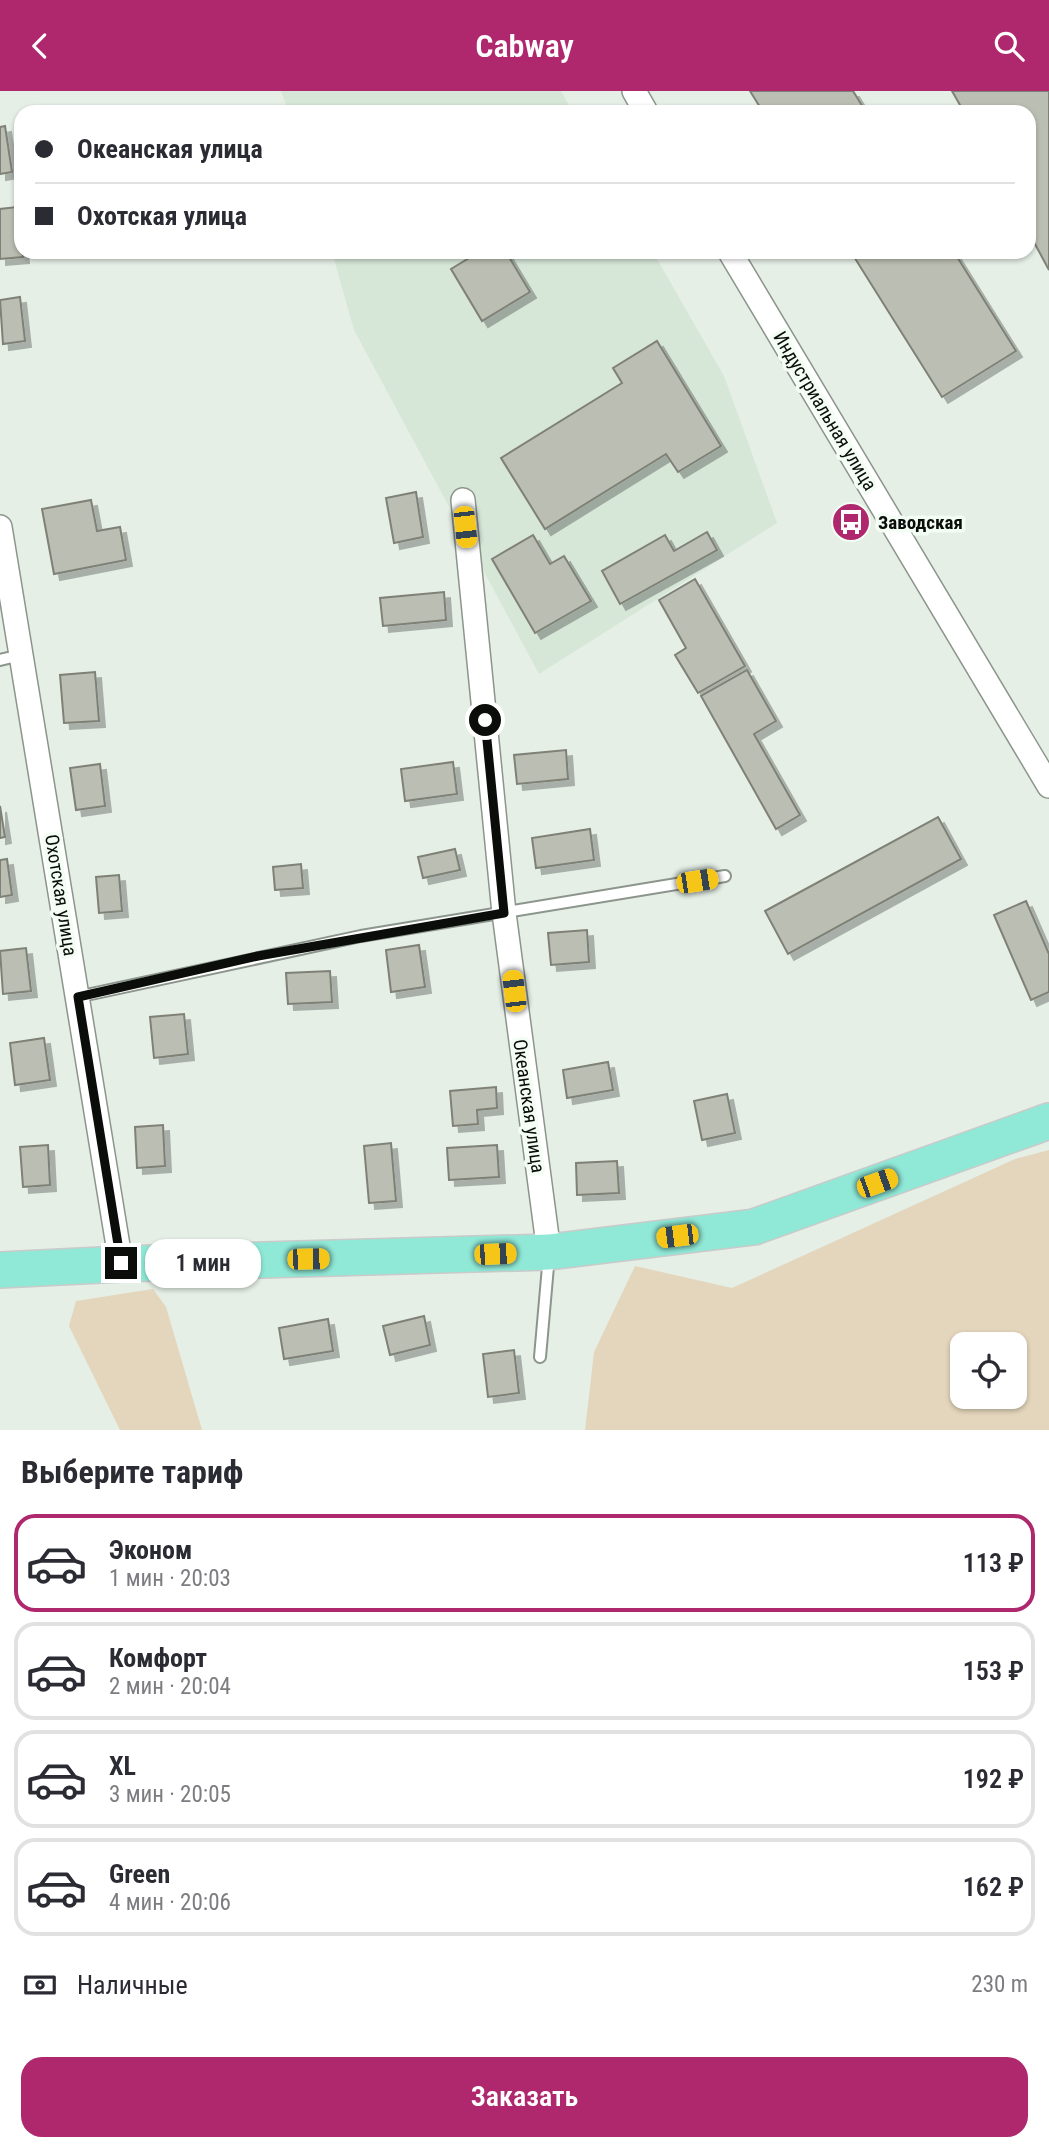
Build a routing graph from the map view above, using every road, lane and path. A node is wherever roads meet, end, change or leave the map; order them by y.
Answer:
1 (734, 259) edge
2 (463, 500) dead end
3 (0, 527) edge
4 (11, 658) edge
5 (1049, 786) edge
6 (725, 876) dead end
7 (504, 913) junction
8 (78, 997) junction
9 (1049, 1121) edge
10 (549, 1252) junction
11 (121, 1263) junction
12 (0, 1270) edge
13 (540, 1357) dead end

1 - 5 street, Индустриальная улица
2 - 7 street, Океанская улица
3 - 4 street, Охотская улица
4 - 8 street, Охотская улица
6 - 7 lane
7 - 8 lane
7 - 10 street, Океанская улица
8 - 11 street, Охотская улица
9 - 10 main road
10 - 11 main road
10 - 13 lane
11 - 12 main road

